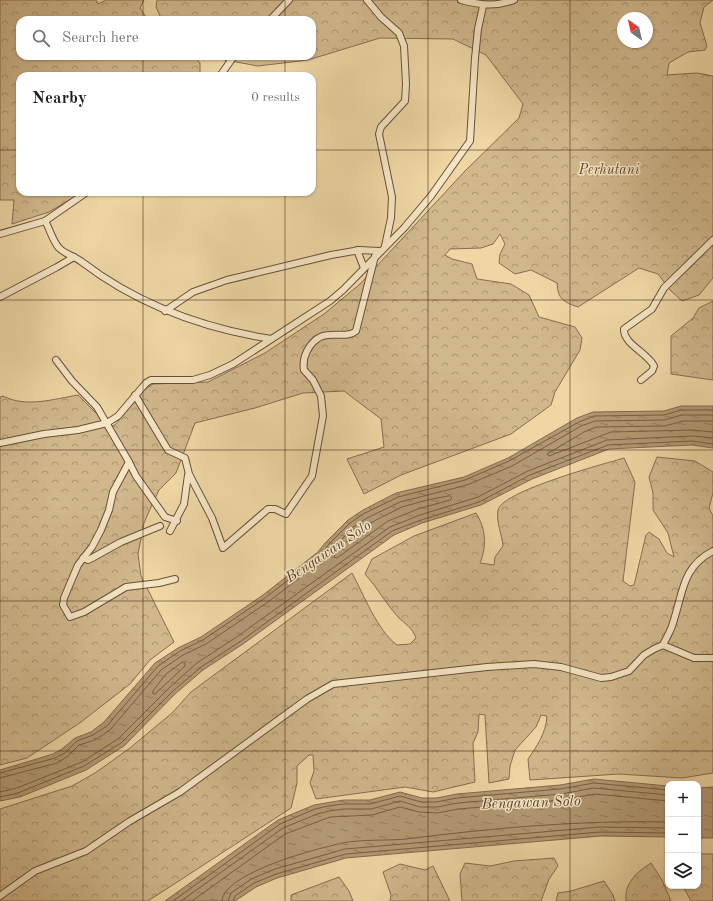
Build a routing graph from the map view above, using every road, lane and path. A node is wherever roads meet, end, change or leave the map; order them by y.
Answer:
1 (289, 0) edge
2 (367, 0) edge
3 (461, 0) edge
4 (514, 0) edge
5 (483, 6) junction
6 (274, 16) edge
7 (231, 60) edge
8 (223, 72) edge
9 (81, 196) edge
10 (45, 221) junction
11 (0, 234) edge
12 (713, 240) edge
13 (385, 246) junction
14 (357, 250) junction
15 (377, 254) junction
16 (74, 257) junction
17 (364, 268) junction
18 (0, 296) edge
19 (165, 311) junction
20 (271, 339) junction
21 (56, 360) dead end
22 (641, 380) dead end
23 (135, 395) junction
24 (108, 423) junction
25 (9, 442) junction
26 (0, 443) edge
27 (0, 448) edge
28 (129, 462) junction
29 (188, 474) junction
30 (177, 521) junction
31 (160, 526) dead end
32 (170, 531) dead end
33 (713, 550) edge
34 (83, 558) junction
35 (176, 579) dead end
36 (663, 645) junction
37 (713, 658) edge
38 (0, 896) edge

1 - 6 street
2 - 13 street
3 - 5 street
4 - 5 street
5 - 13 street
7 - 8 street
9 - 10 street
10 - 11 street
10 - 16 street
12 - 22 street
13 - 15 street
14 - 15 street
14 - 17 street
14 - 19 street
15 - 17 street
15 - 29 street
16 - 18 street
16 - 19 street
17 - 20 street
19 - 20 street
20 - 23 street
21 - 24 street
23 - 24 street
23 - 29 street
24 - 25 street
24 - 28 street
25 - 26 street
25 - 27 street
28 - 30 street
28 - 34 street
29 - 30 street
30 - 32 street
31 - 34 street
33 - 36 street
34 - 35 street
36 - 37 street
36 - 38 street

